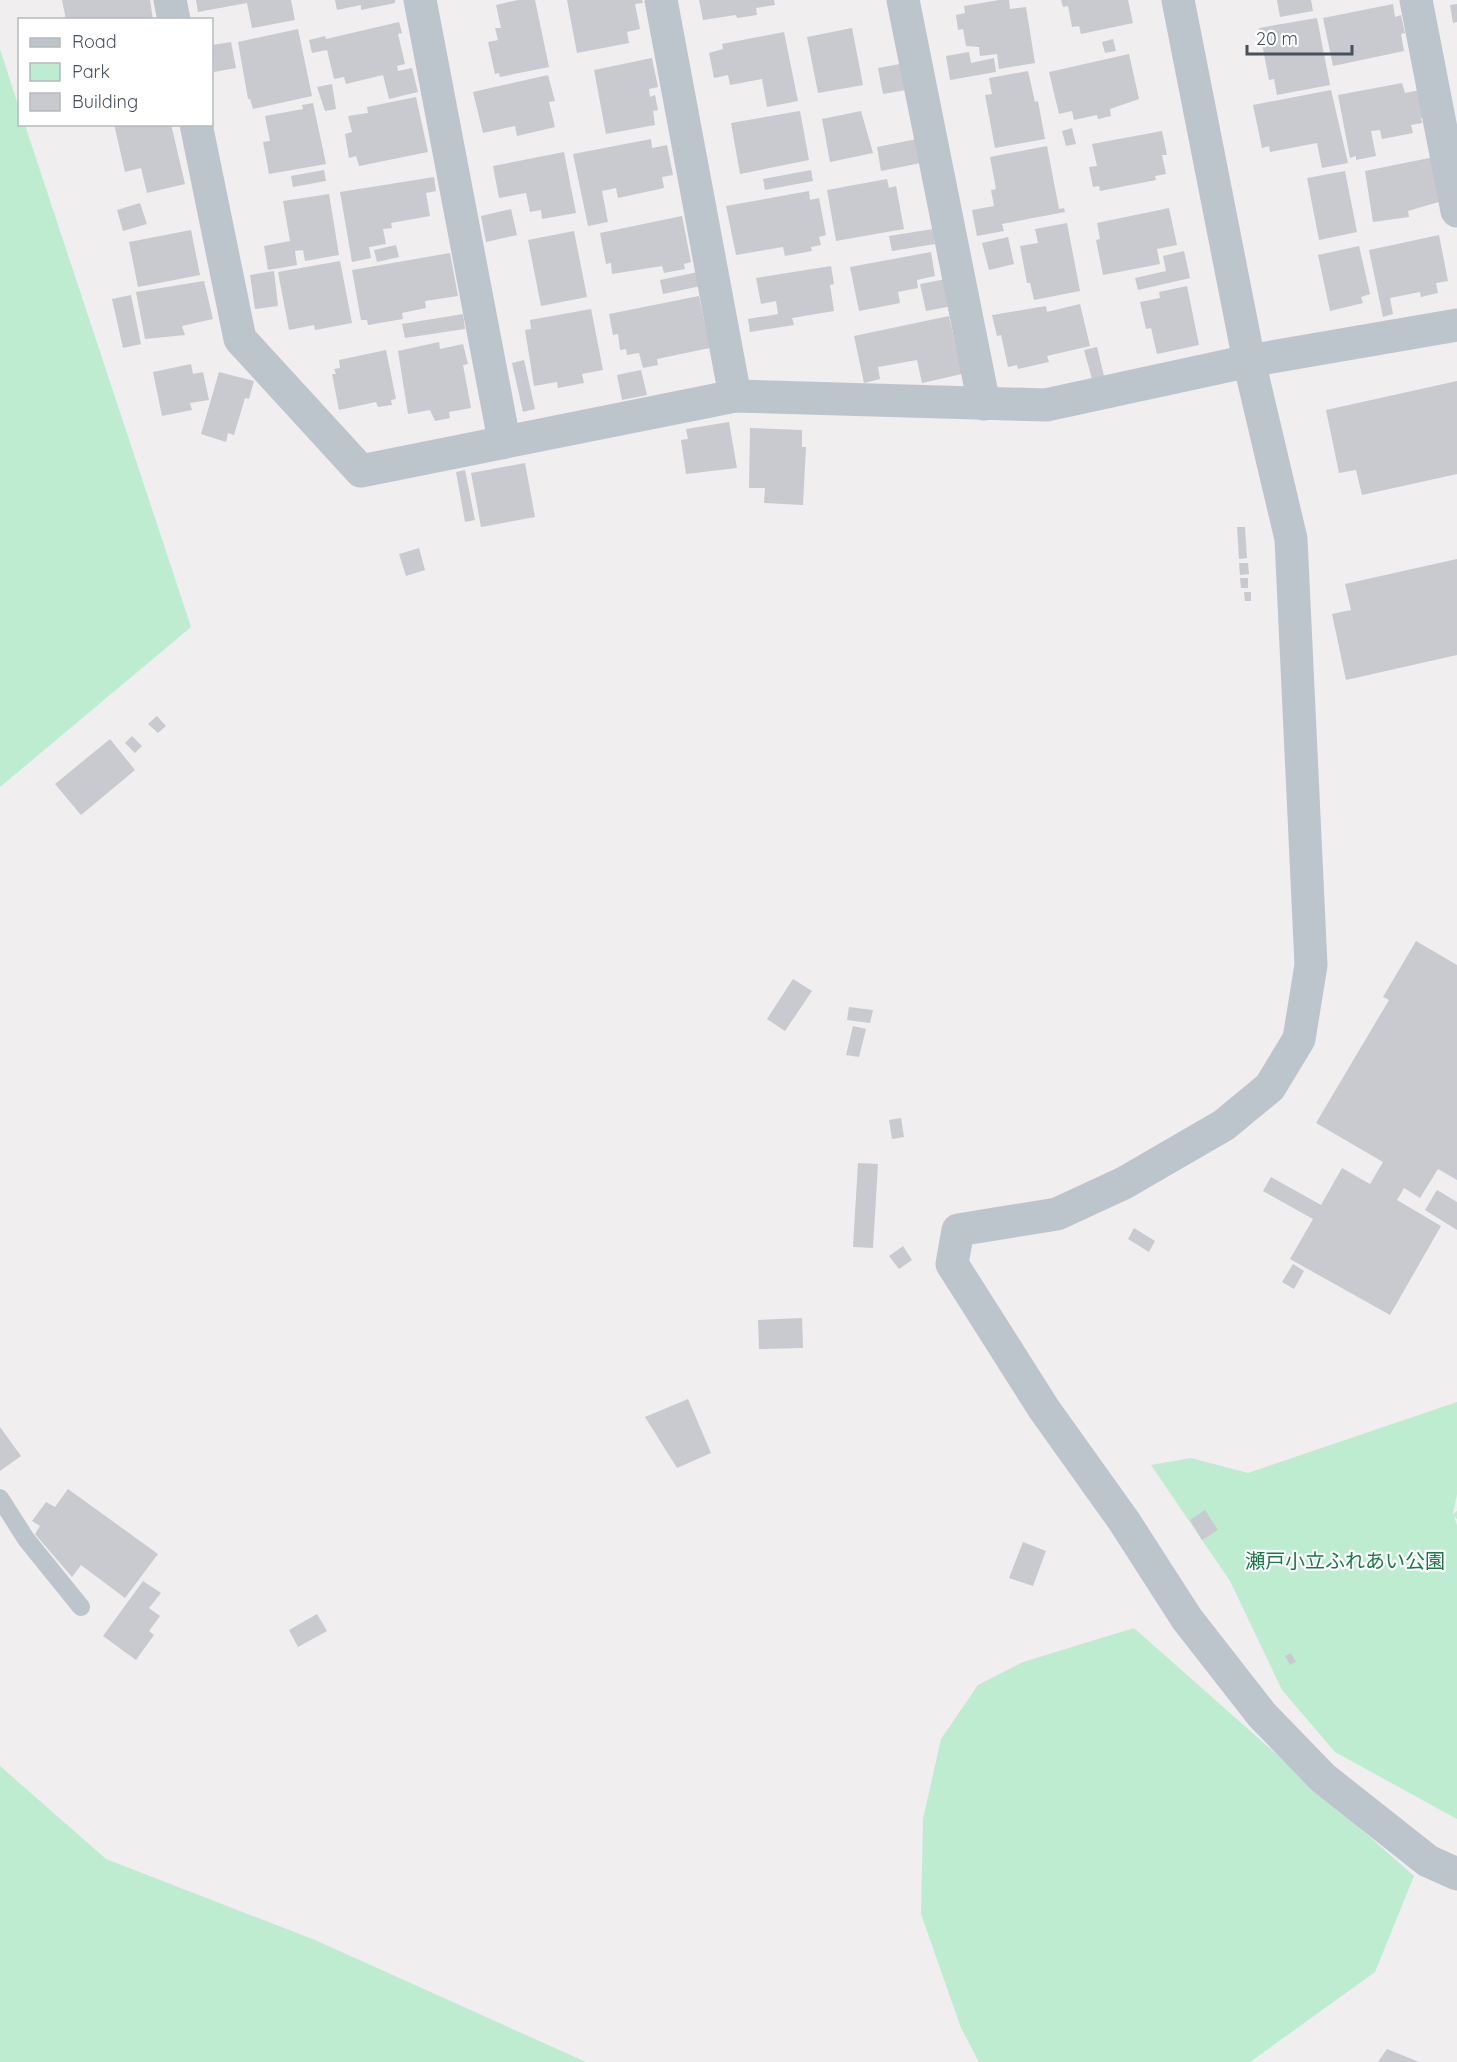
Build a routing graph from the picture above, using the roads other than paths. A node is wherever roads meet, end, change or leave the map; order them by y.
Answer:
1 (170, 0) edge
2 (420, 0) edge
3 (661, 0) edge
4 (903, 0) edge
5 (1178, 0) edge
6 (1416, 0) edge
7 (174, 18) edge
8 (196, 126) edge
9 (1457, 211) edge
10 (1457, 325) edge
11 (1249, 361) junction
12 (735, 396) junction
13 (984, 404) junction
14 (504, 440) junction
15 (0, 1498) edge
16 (81, 1607) dead end
17 (1457, 1874) edge

1 - 7 street
2 - 14 street
3 - 12 street
4 - 13 street
5 - 11 street
6 - 9 street
8 - 14 street
10 - 11 street
11 - 13 street
11 - 17 street
12 - 13 street
12 - 14 street
15 - 16 lane

